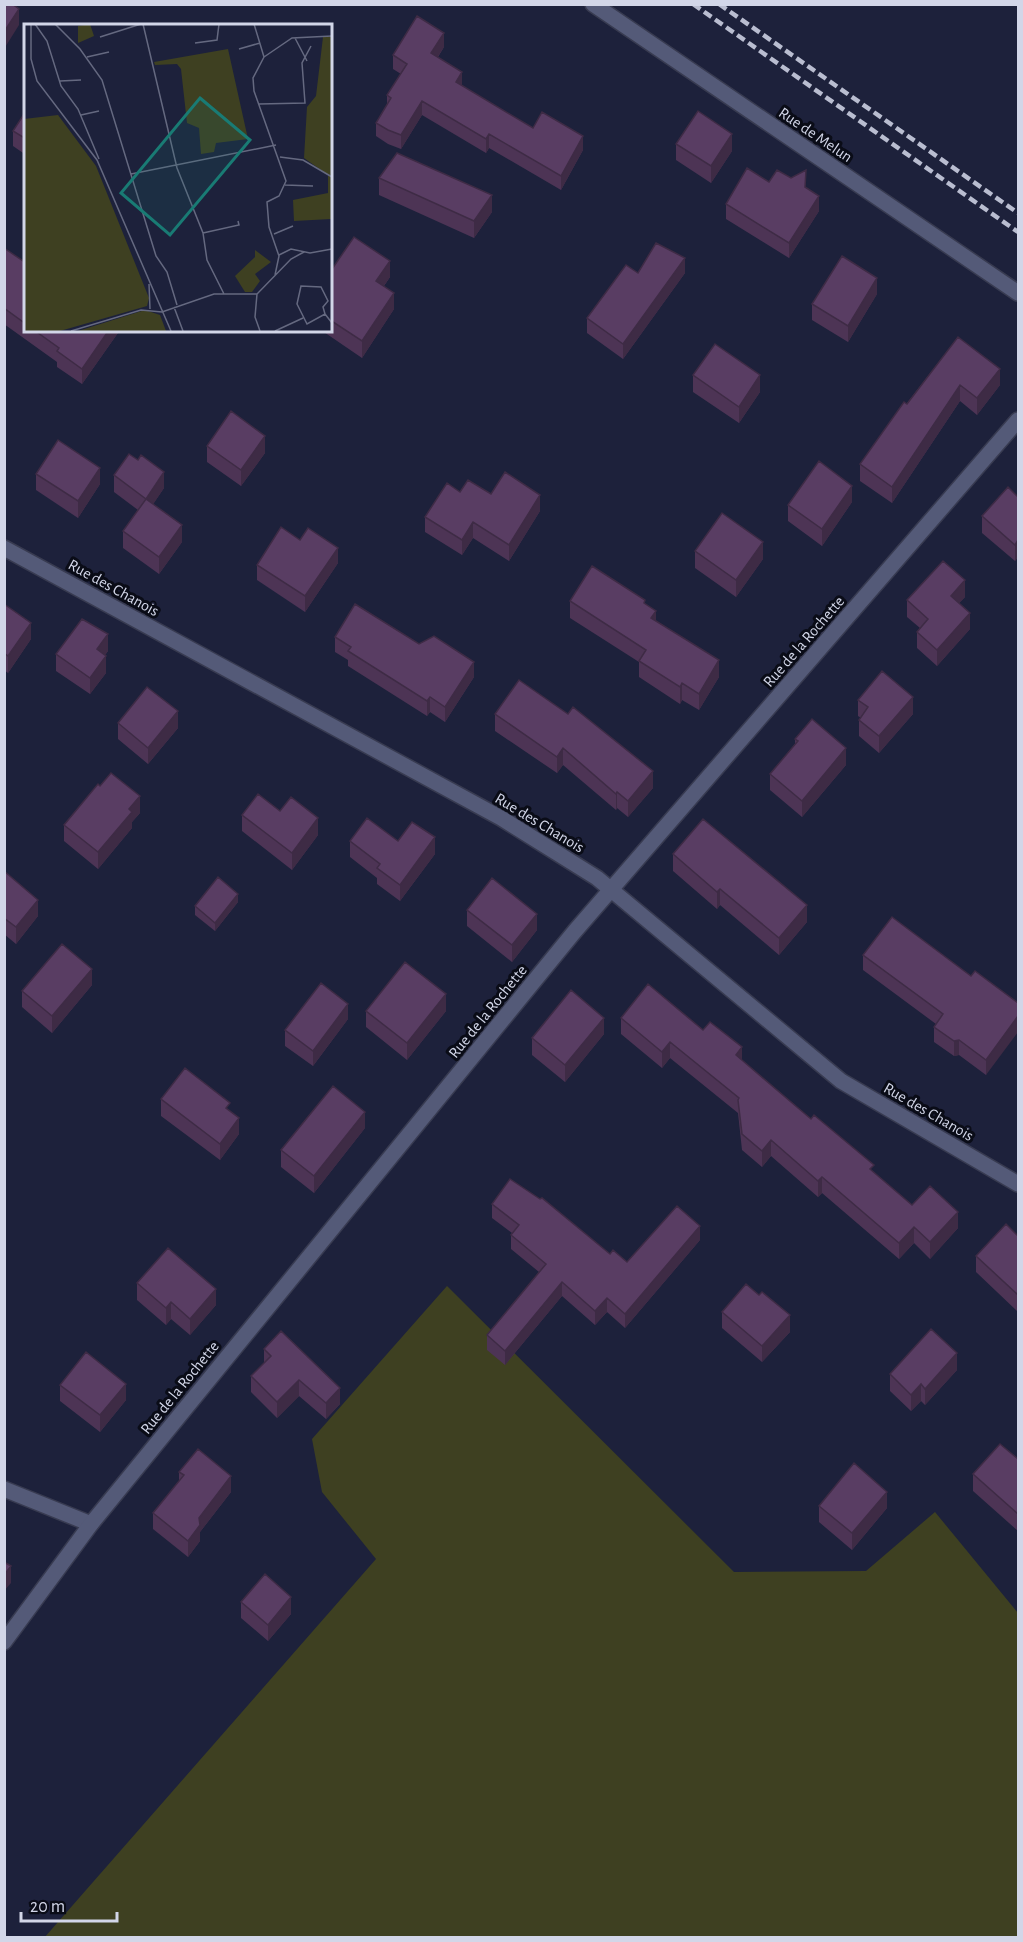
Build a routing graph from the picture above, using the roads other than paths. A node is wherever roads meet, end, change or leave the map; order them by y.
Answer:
1 (593, 4) edge
2 (1018, 293) edge
3 (1018, 420) edge
4 (4, 548) edge
5 (610, 889) junction
6 (1018, 1184) edge
7 (4, 1489) edge
8 (91, 1524) junction
9 (4, 1642) edge

1 - 2 street, Rue de Melun
3 - 5 street, Rue de la Rochette
4 - 5 street, Rue des Chanois
5 - 6 street, Rue des Chanois
5 - 8 street, Rue de la Rochette
7 - 8 street
8 - 9 street, Rue de la Rochette

